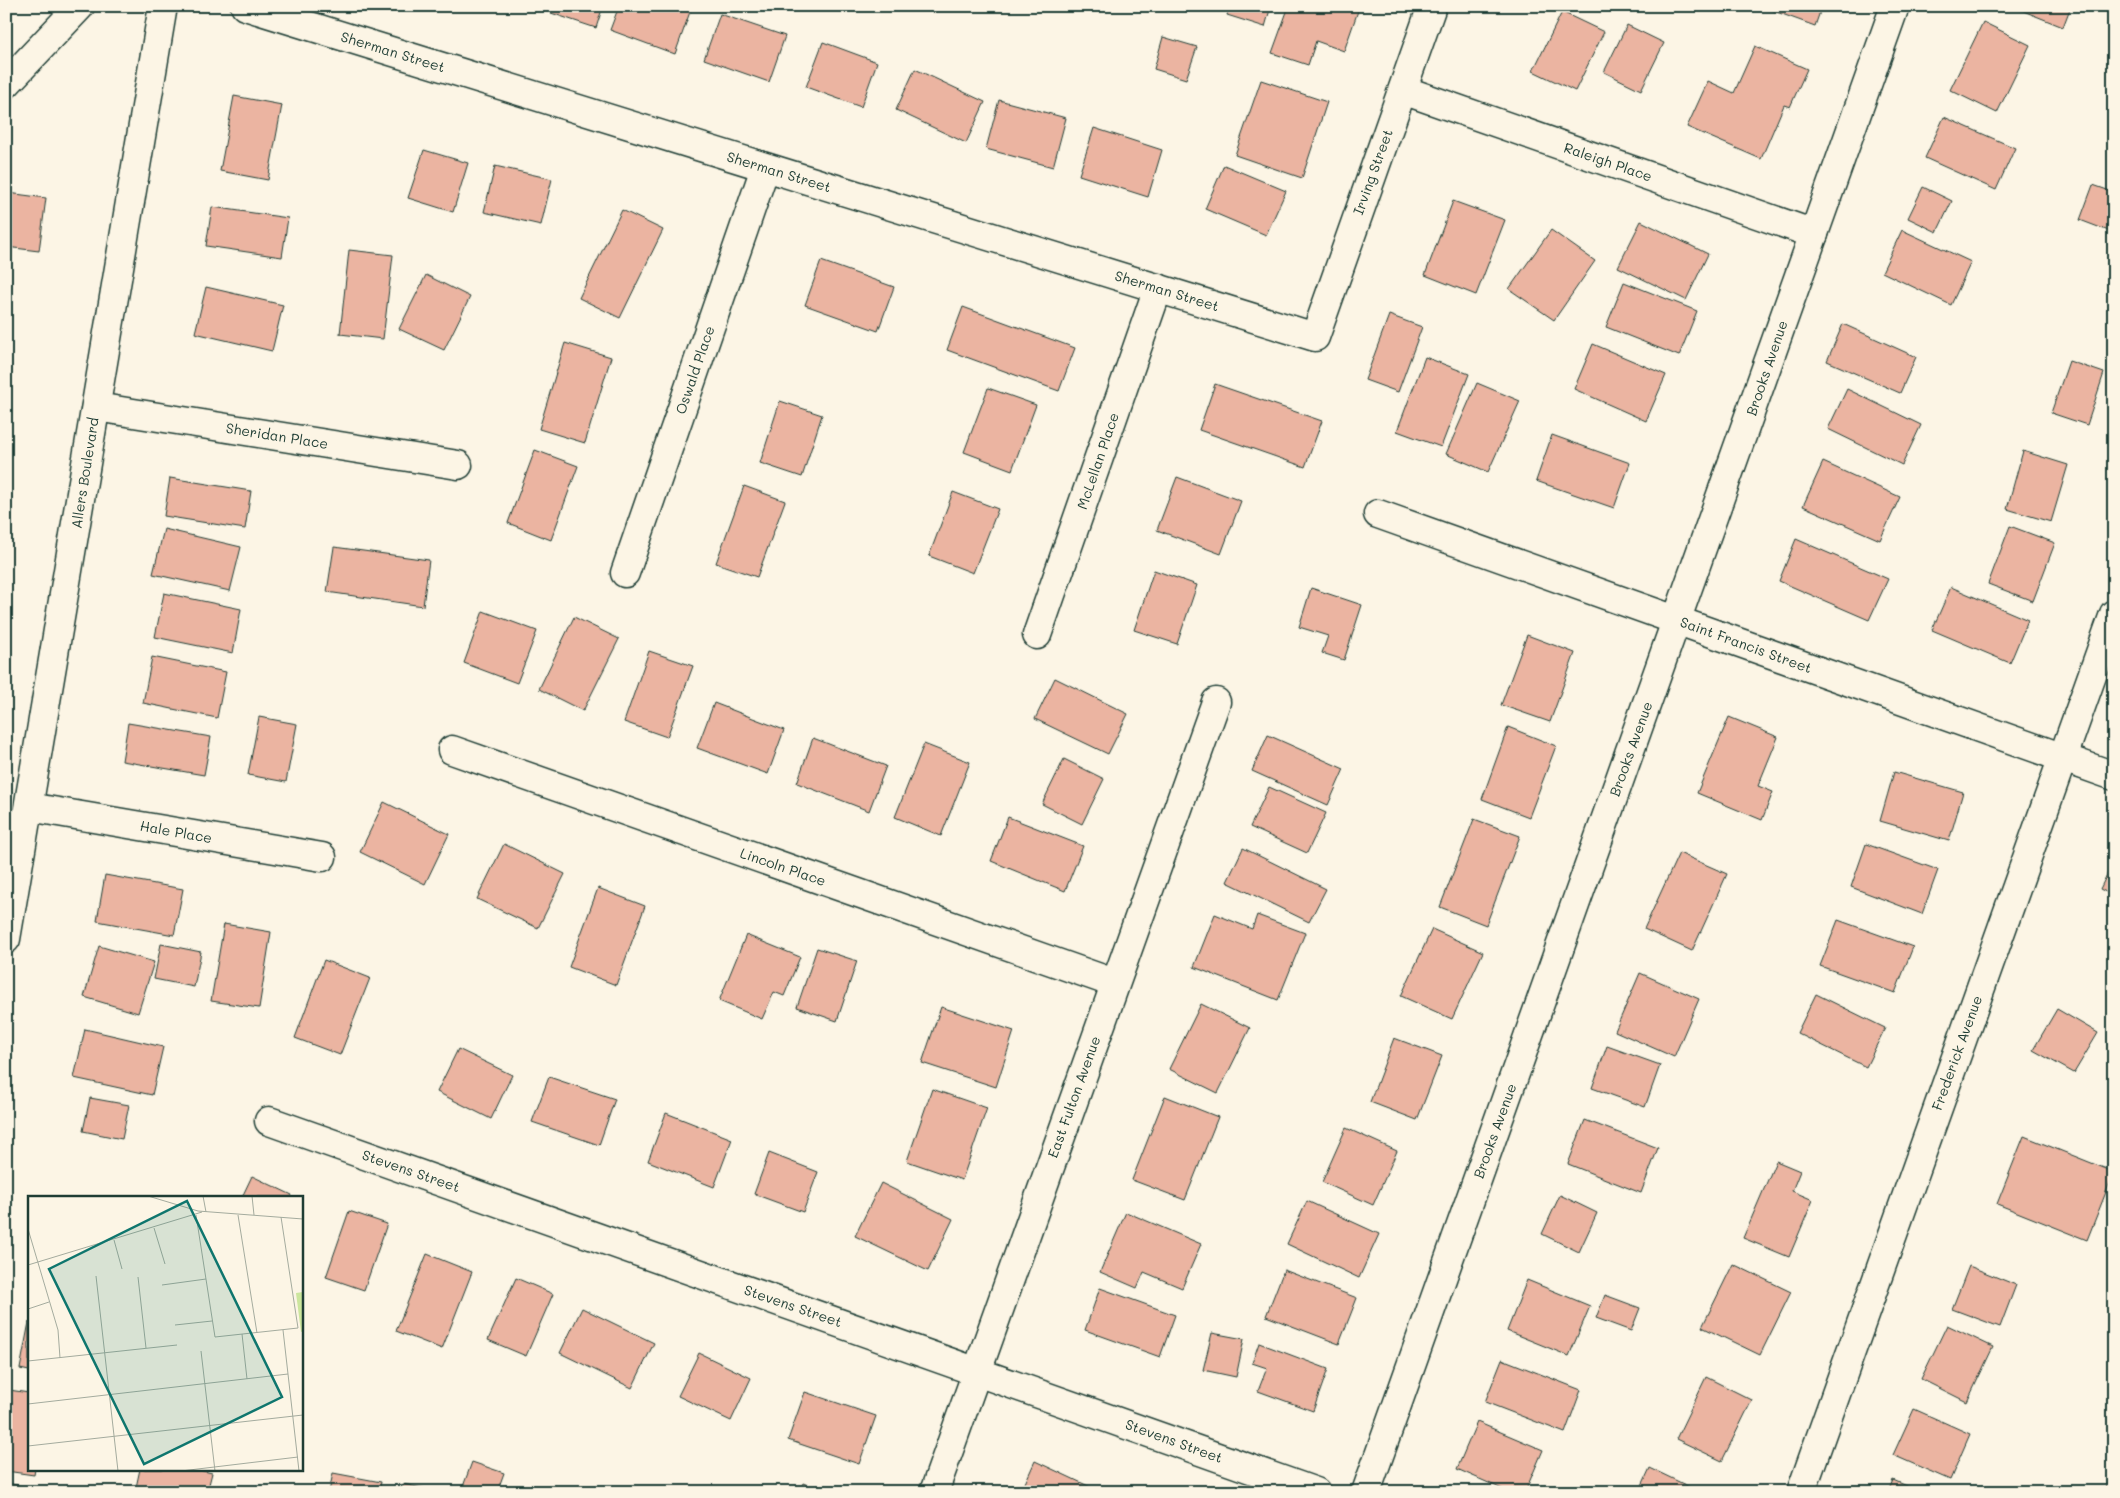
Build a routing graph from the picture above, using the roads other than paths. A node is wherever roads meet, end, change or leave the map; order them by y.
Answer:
1 (80, 6) edge
2 (163, 6) edge
3 (245, 6) edge
4 (1432, 6) edge
5 (1895, 6) edge
6 (6, 84) edge
7 (1403, 90) junction
8 (765, 168) junction
9 (1814, 234) junction
10 (1158, 288) junction
11 (1314, 337) joint
12 (96, 407) junction
13 (458, 465) dead end
14 (1378, 514) dead end
15 (625, 573) dead end
16 (2114, 614) edge
17 (1677, 621) junction
18 (1037, 634) dead end
19 (1216, 702) dead end
20 (452, 750) dead end
21 (2063, 758) junction
22 (2114, 776) edge
23 (29, 808) junction
24 (322, 857) dead end
25 (6, 939) edge
26 (1114, 983) junction
27 (269, 1121) dead end
28 (976, 1371) junction
29 (934, 1492) edge
30 (1316, 1492) edge
31 (1366, 1492) edge
32 (1801, 1492) edge

1 - 6 street
2 - 12 street, Allers Boulevard
3 - 8 street, Sherman Street
4 - 7 street, Irving Street
5 - 9 street, Brooks Avenue
7 - 9 street, Raleigh Place
7 - 11 street, Irving Street
8 - 10 street, Sherman Street
8 - 15 street, Oswald Place
9 - 17 street, Brooks Avenue
10 - 11 street, Sherman Street
10 - 18 street, McLellan Place
12 - 13 street, Sheridan Place
12 - 23 street, Allers Boulevard
14 - 17 street, Saint Francis Street
16 - 21 street, Frederick Avenue
17 - 21 street, Saint Francis Street
17 - 31 street, Brooks Avenue
19 - 26 street, East Fulton Avenue
20 - 26 street, Lincoln Place
21 - 22 street, Saint Francis Street
21 - 32 street, Frederick Avenue
23 - 24 street, Hale Place
23 - 25 street, Allers Boulevard
26 - 28 street, East Fulton Avenue
27 - 28 street, Stevens Street
28 - 29 street, East Fulton Avenue
28 - 30 street, Stevens Street

